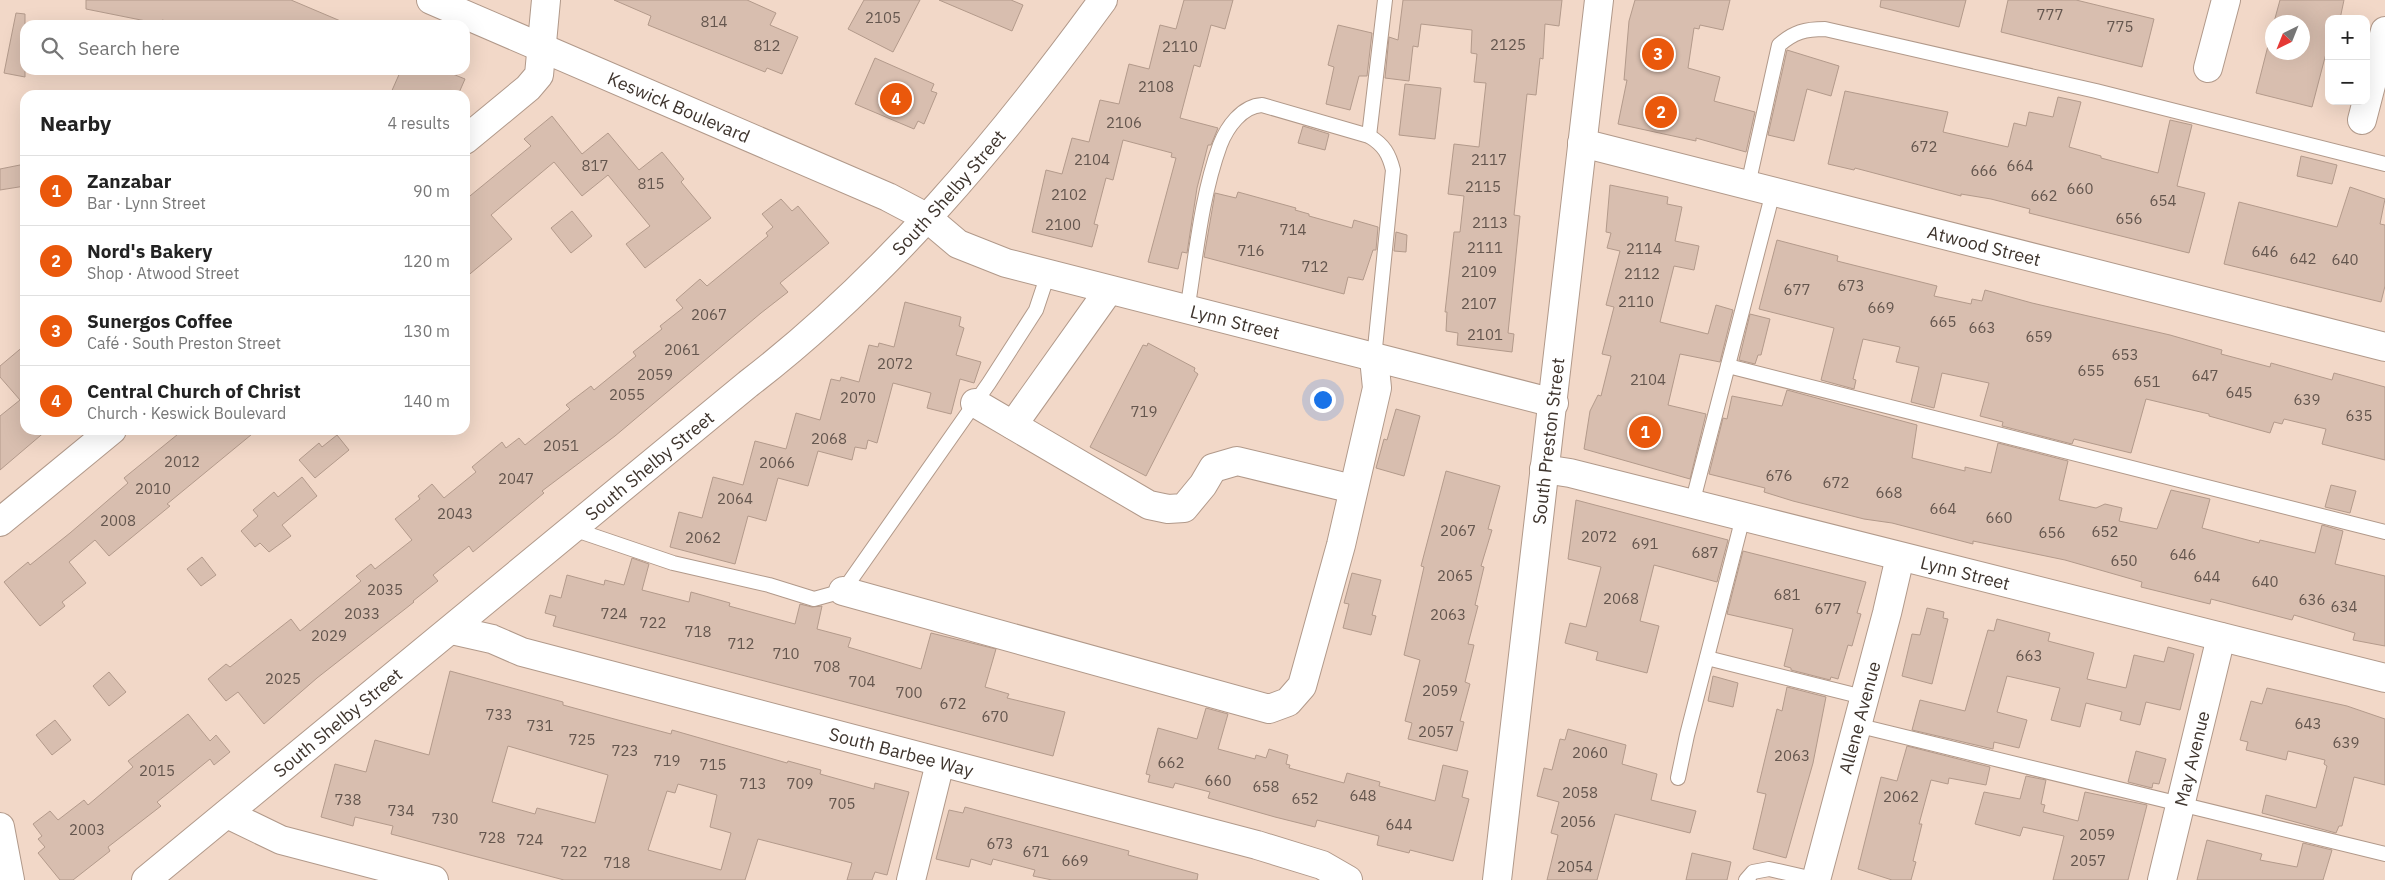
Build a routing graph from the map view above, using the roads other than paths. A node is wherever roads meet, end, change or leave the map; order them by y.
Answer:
1 (431, 0) edge
2 (546, 0) edge
3 (1103, 0) edge
4 (1385, 0) edge
5 (1599, 0) edge
6 (2226, 0) edge
7 (2385, 31) edge
8 (542, 50) junction
9 (2208, 68) dead end
10 (2362, 120) dead end
11 (470, 136) edge
12 (1369, 136) junction
13 (1582, 143) junction
14 (2385, 164) edge
15 (1748, 185) junction
16 (1774, 192) junction
17 (926, 218) junction
18 (1048, 274) junction
19 (1109, 290) junction
20 (1187, 310) junction
21 (2385, 347) edge
22 (1374, 358) junction
23 (1728, 366) junction
24 (974, 403) junction
25 (1554, 403) junction
26 (1013, 425) junction
27 (106, 435) edge
28 (1544, 469) junction
29 (1353, 489) junction
30 (1692, 504) junction
31 (1743, 517) junction
32 (0, 522) edge
33 (573, 529) junction
34 (2385, 532) edge
35 (1900, 557) junction
36 (842, 591) junction
37 (452, 630) junction
38 (2221, 637) junction
39 (1706, 658) junction
40 (2385, 678) edge
41 (1864, 698) junction
42 (1856, 725) junction
43 (940, 762) junction
44 (1678, 778) dead end
45 (2181, 803) junction
46 (227, 814) junction
47 (0, 827) edge
48 (2385, 854) edge
49 (10, 880) edge
50 (146, 880) edge
51 (434, 880) edge
52 (911, 880) edge
53 (1348, 880) edge
54 (1497, 880) edge
55 (1746, 880) edge
56 (1817, 880) edge
57 (2162, 880) edge

1 - 8 street, Keswick Boulevard
2 - 8 street
3 - 17 street, South Shelby Street
4 - 12 lane
5 - 13 street, South Preston Street
6 - 9 street
7 - 10 street
8 - 11 street
8 - 17 street, Keswick Boulevard
12 - 20 lane
12 - 22 lane
13 - 15 street, Atwood Street
13 - 25 street, South Preston Street
14 - 15 lane
15 - 16 street, Atwood Street
16 - 21 street, Atwood Street
16 - 23 lane
17 - 18 street, Lynn Street
17 - 33 street, South Shelby Street
18 - 19 street, Lynn Street
18 - 24 lane
19 - 20 street, Lynn Street
19 - 26 street
20 - 22 street, Lynn Street
22 - 25 street, Lynn Street
22 - 29 street
23 - 30 lane
23 - 34 lane
24 - 26 street
24 - 36 lane
25 - 28 street, South Preston Street
26 - 29 street
27 - 32 street
28 - 30 street, Lynn Street
28 - 54 street, South Preston Street
29 - 36 street
30 - 31 street, Lynn Street
31 - 35 street, Lynn Street
31 - 39 lane
33 - 36 lane
33 - 37 street, South Shelby Street
35 - 38 street, Lynn Street
35 - 41 street, Allene Avenue
37 - 43 street, South Barbee Way
37 - 46 street, South Shelby Street
38 - 40 street, Lynn Street
38 - 45 street, May Avenue
39 - 41 lane
39 - 44 lane
41 - 42 street, Allene Avenue
42 - 45 lane
42 - 56 street, Allene Avenue
43 - 52 street
43 - 53 street, South Barbee Way
45 - 48 lane
45 - 57 street, May Avenue
46 - 50 street, South Shelby Street
46 - 51 street
47 - 49 street
55 - 56 lane

